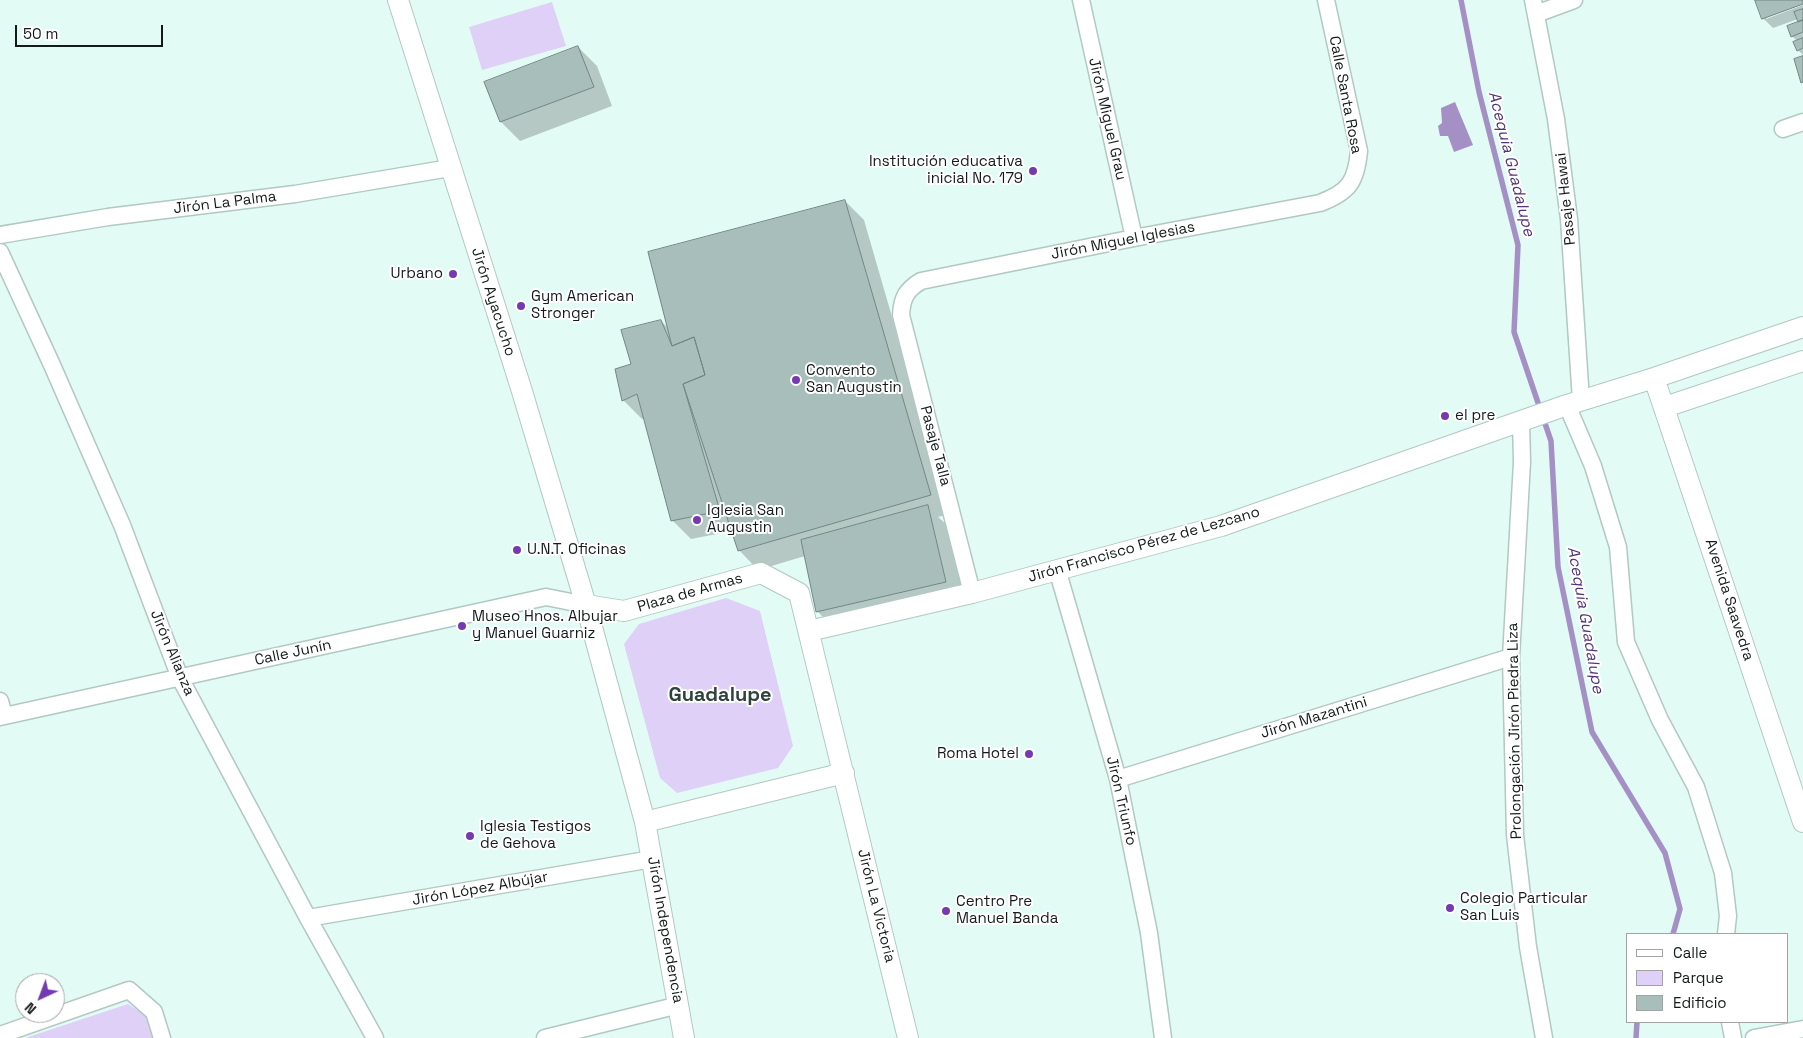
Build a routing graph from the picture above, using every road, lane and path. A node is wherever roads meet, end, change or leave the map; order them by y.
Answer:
1 (398, 0) edge
2 (1081, 0) edge
3 (1326, 0) edge
4 (1574, 0) edge
5 (1535, 7) edge
6 (1803, 122) edge
7 (1784, 129) dead end
8 (450, 168) junction
9 (1348, 188) joint
10 (0, 235) edge
11 (1134, 238) junction
12 (0, 252) edge
13 (902, 300) joint
14 (1803, 327) edge
15 (1803, 361) edge
16 (1654, 378) junction
17 (1574, 403) junction
18 (1665, 406) junction
19 (1532, 417) junction
20 (1057, 569) junction
21 (972, 593) junction
22 (586, 605) junction
23 (809, 631) junction
24 (1511, 657) junction
25 (180, 678) junction
26 (1, 711) edge
27 (844, 773) junction
28 (1118, 779) junction
29 (645, 822) junction
30 (1803, 822) edge
31 (652, 859) junction
32 (308, 918) junction
33 (1726, 933) edge
34 (679, 1005) junction
35 (1730, 1023) edge
36 (1803, 1029) edge
37 (0, 1035) edge
38 (162, 1038) edge
39 (375, 1038) edge
40 (545, 1038) edge
41 (684, 1038) edge
42 (908, 1038) edge
43 (1163, 1038) edge
44 (1544, 1038) edge
45 (1733, 1038) edge
46 (1754, 1038) edge

1 - 8 street, Jirón Ayacucho
2 - 11 street, Jirón Miguel Grau
3 - 9 street, Calle Santa Rosa
4 - 5 street
5 - 17 street, Pasaje Hawai
6 - 7 street
8 - 10 street, Jirón La Palma
8 - 22 street, Jirón Ayacucho
9 - 11 street, Jirón Miguel Iglesias
11 - 13 street, Jirón Miguel Iglesias
12 - 25 street, Jirón Alianza
13 - 21 street, Pasaje Talla
14 - 16 street, Jirón Francisco Pérez de Lezcano
15 - 18 street
16 - 17 street, Jirón Francisco Pérez de Lezcano
16 - 18 street, Avenida Saavedra
17 - 19 street, Jirón Francisco Pérez de Lezcano
17 - 33 street, Pasaje Hawai
18 - 30 street, Avenida Saavedra
19 - 20 street, Jirón Francisco Pérez de Lezcano
19 - 24 street, Prolongación Jirón Piedra Liza
20 - 21 street, Jirón Francisco Pérez de Lezcano
20 - 28 street, Jirón Triunfo
21 - 23 street, Jirón Francisco Pérez de Lezcano
22 - 23 street, Plaza de Armas
22 - 25 street, Calle Junín
22 - 29 street
23 - 27 street, Plaza de Armas
24 - 28 street, Jirón Mazantini
24 - 44 street, Prolongación Jirón Piedra Liza
25 - 26 street, Calle Junín
25 - 32 street, Jirón Alianza
27 - 29 street
27 - 42 street, Jirón La Victoria
28 - 43 street, Jirón Triunfo
29 - 31 street, Jirón Independencia
31 - 32 street, Jirón López Albújar
31 - 34 street, Jirón Independencia
32 - 39 street, Jirón Alianza
34 - 40 street
34 - 41 street, Jirón Independencia
35 - 45 street
36 - 46 street
37 - 38 street

